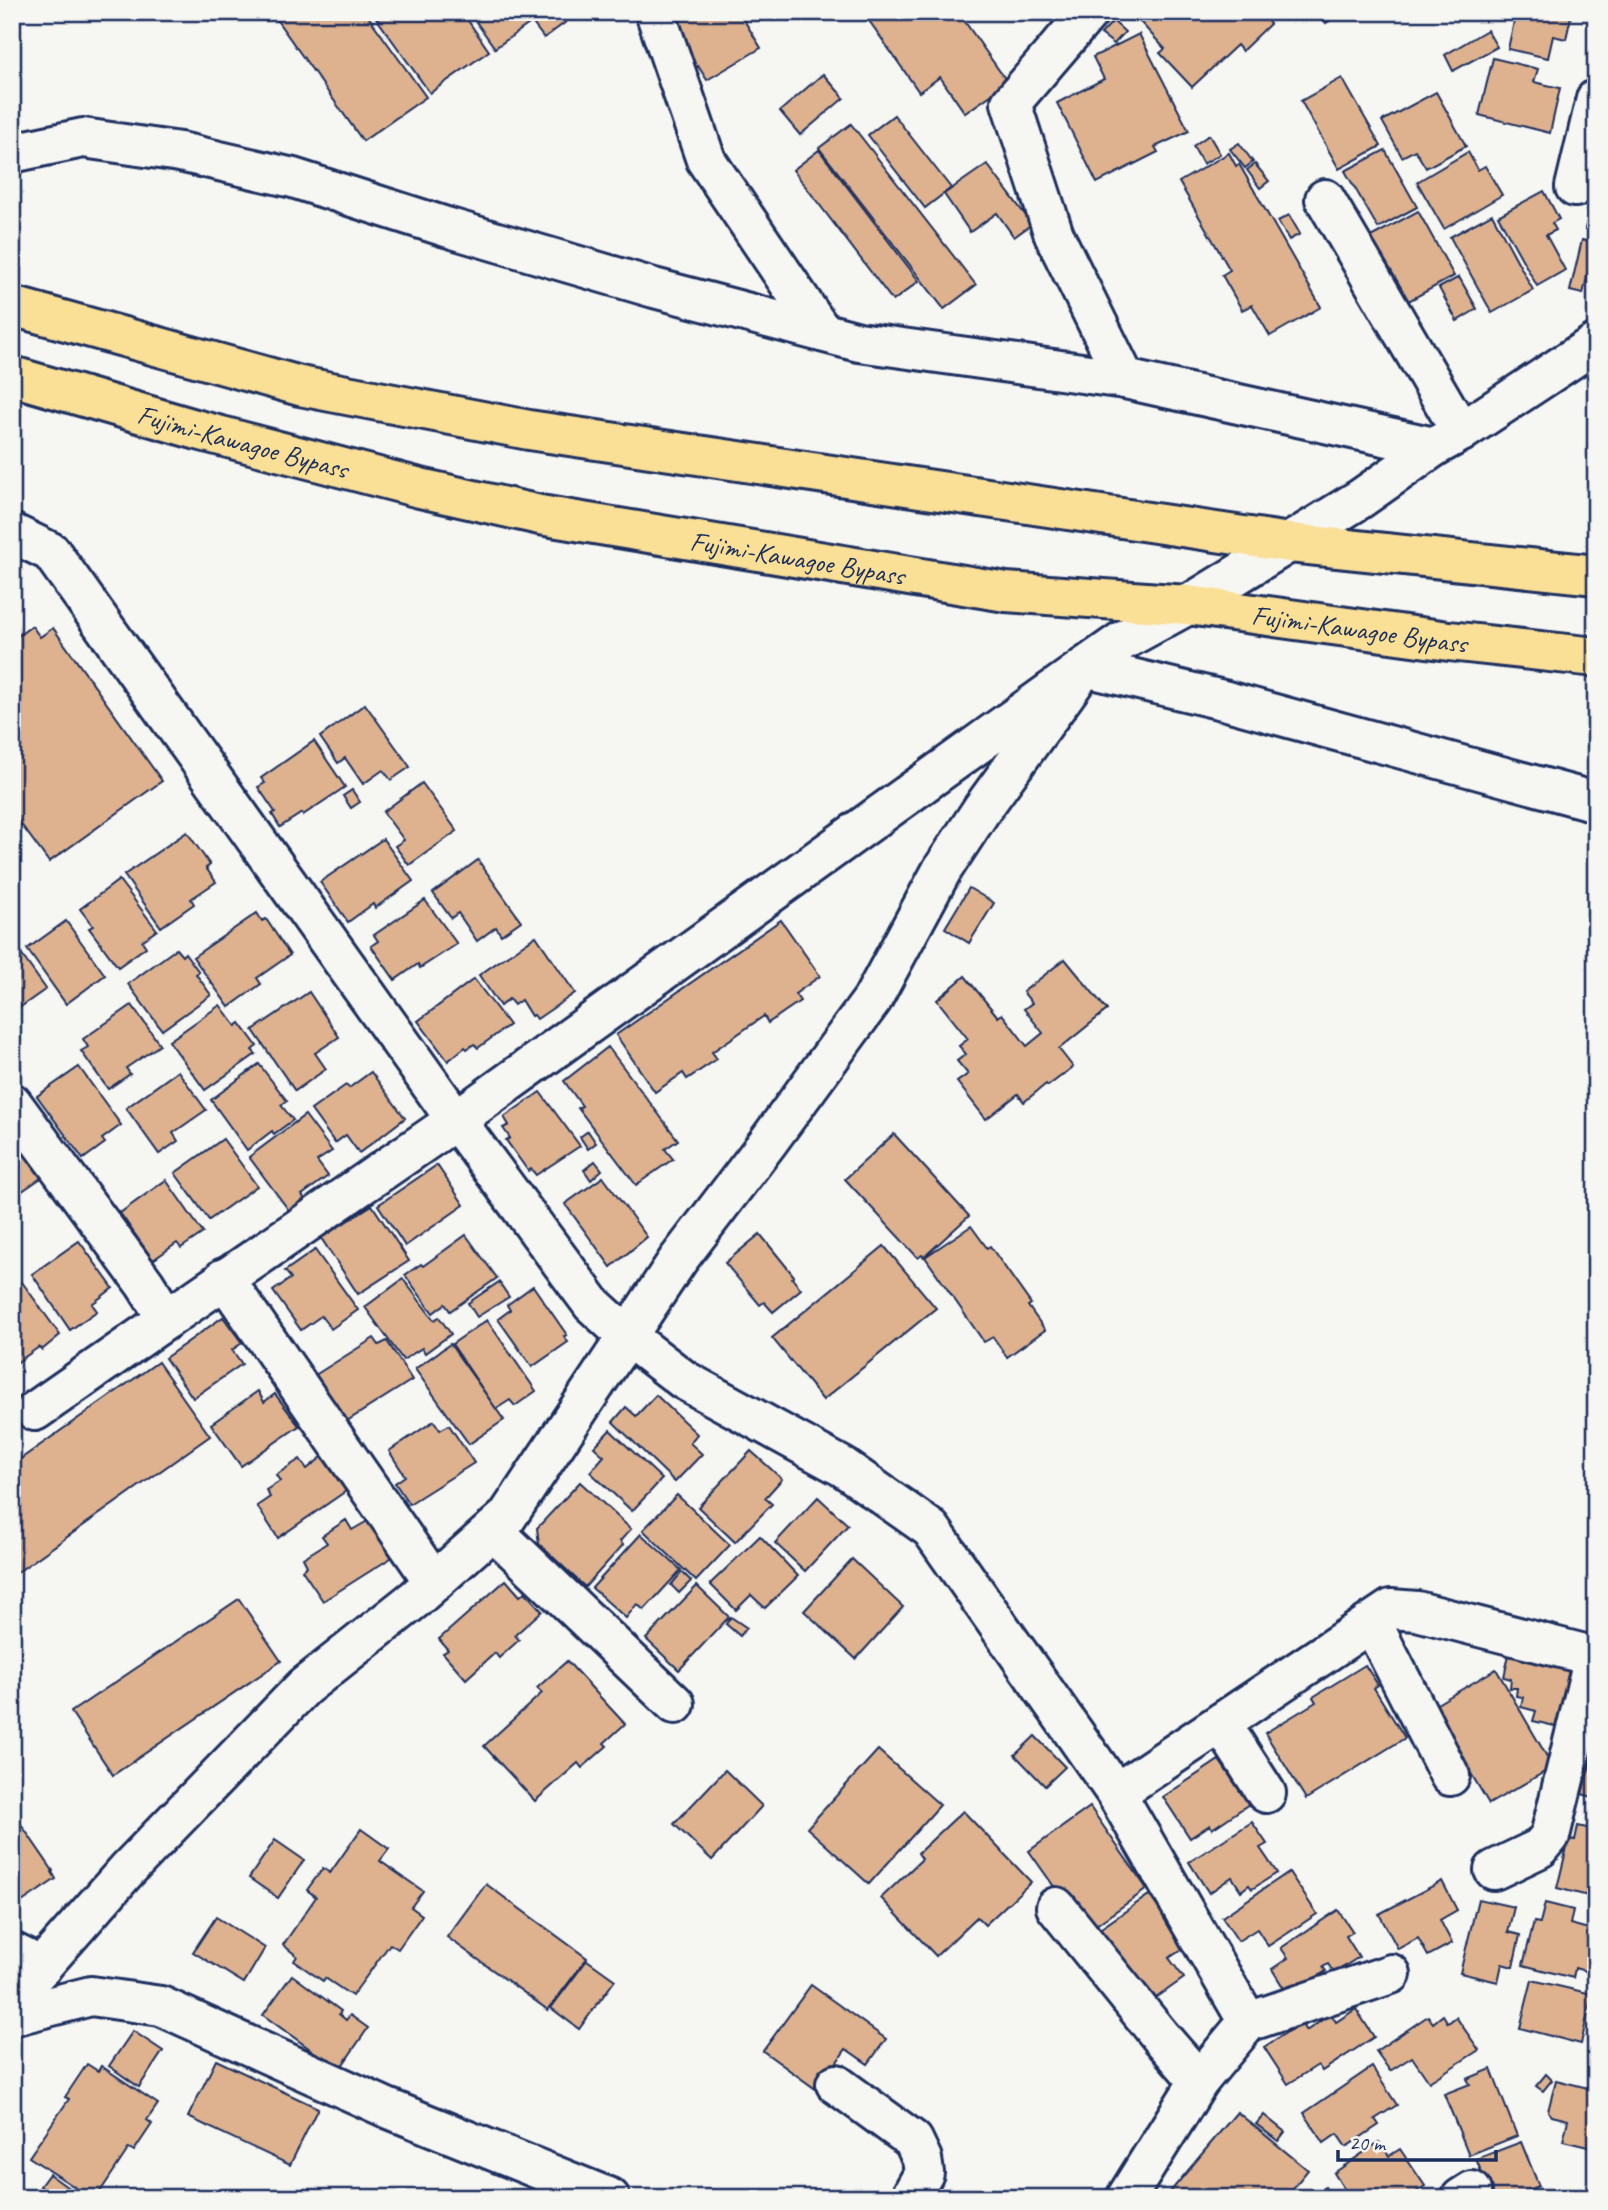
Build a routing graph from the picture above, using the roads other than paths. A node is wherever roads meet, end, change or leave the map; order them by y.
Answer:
1 (655, 12) edge
2 (1089, 12) edge
3 (1596, 99) edge
4 (12, 153) edge
5 (1575, 187) dead end
6 (1325, 199) dead end
7 (12, 306) edge
8 (822, 332) junction
9 (1596, 343) edge
10 (12, 376) edge
11 (1125, 379) junction
12 (1448, 440) junction
13 (12, 533) edge
14 (1290, 543) junction
15 (1596, 575) edge
16 (1188, 605) junction
17 (1596, 657) edge
18 (1085, 667) junction
19 (1596, 802) edge
20 (12, 1103) edge
21 (456, 1120) junction
22 (224, 1278) junction
23 (167, 1319) junction
24 (628, 1337) junction
25 (35, 1411) dead end
26 (493, 1530) junction
27 (434, 1582) junction
28 (1372, 1623) junction
29 (1595, 1656) edge
30 (675, 1704) dead end
31 (1221, 1723) junction
32 (1450, 1776) dead end
33 (1116, 1793) junction
34 (1266, 1793) dead end
35 (1494, 1870) dead end
36 (1056, 1907) dead end
37 (27, 1959) edge
38 (1391, 1973) dead end
39 (12, 2000) edge
40 (12, 2016) edge
41 (1248, 2022) junction
42 (1199, 2081) junction
43 (836, 2084) dead end
44 (610, 2198) edge
45 (910, 2198) edge
46 (1126, 2198) edge

1 - 8 street
2 - 11 street
3 - 5 street
4 - 8 street
6 - 12 street
7 - 14 highway
8 - 11 street
9 - 12 street
10 - 16 highway, Fujimi-Kawagoe Bypass
11 - 12 street
12 - 14 street
13 - 21 street
14 - 15 highway
14 - 16 street
16 - 17 highway, Fujimi-Kawagoe Bypass
16 - 18 street
18 - 19 street
18 - 21 street
18 - 24 street
20 - 23 street
21 - 22 street
21 - 24 street
22 - 23 street
22 - 27 street
23 - 25 street
24 - 26 street
24 - 33 street
26 - 27 street
26 - 30 street
27 - 37 street
28 - 29 street
28 - 31 street
28 - 32 street
29 - 35 street
31 - 33 street
31 - 34 street
33 - 41 street
36 - 42 street
37 - 39 street
38 - 41 street
40 - 44 street
41 - 42 street
42 - 46 street
43 - 45 street

